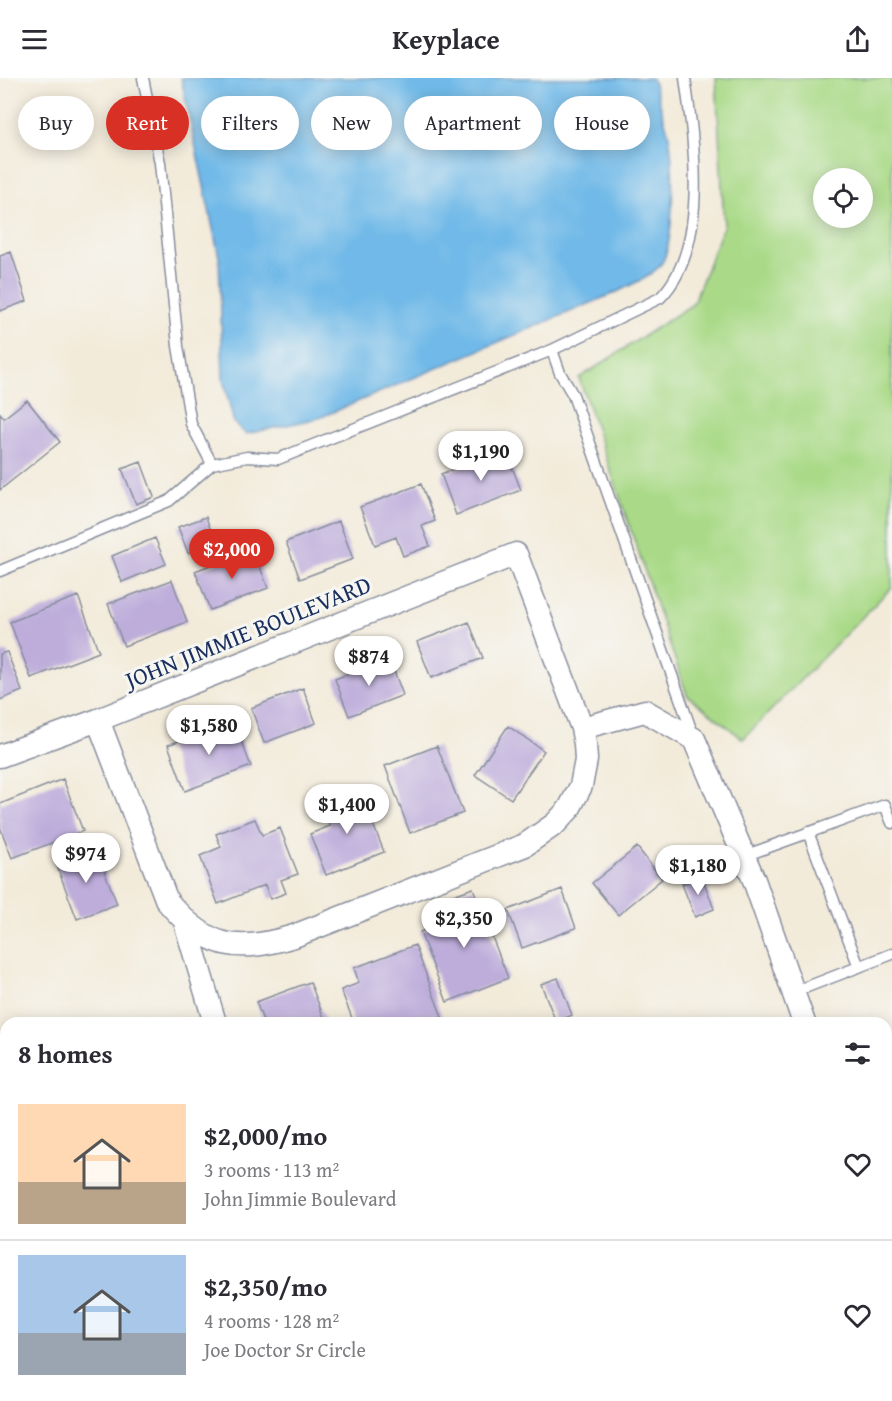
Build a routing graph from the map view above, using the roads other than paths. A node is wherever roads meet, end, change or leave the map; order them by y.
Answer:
1 (143, 78) edge
2 (685, 78) edge
3 (552, 350) junction
4 (212, 464) junction
5 (0, 571) edge
6 (98, 720) junction
7 (582, 728) junction
8 (694, 739) junction
9 (0, 756) edge
10 (892, 823) edge
11 (808, 832) junction
12 (744, 856) junction
13 (184, 922) junction
14 (892, 954) edge
15 (859, 967) junction
16 (794, 992) junction
17 (213, 1017) edge
18 (802, 1017) edge

1 - 4 lane
2 - 3 lane
3 - 4 lane
3 - 8 lane
4 - 5 lane
6 - 7 street, JOHN JIMMIE BOULEVARD
6 - 9 street, JOHN JIMMIE BOULEVARD
6 - 13 street
7 - 8 street
7 - 13 street
8 - 12 street
10 - 11 lane
11 - 12 lane
11 - 15 lane
12 - 16 street
13 - 17 street
14 - 15 lane
15 - 16 lane
16 - 18 street

